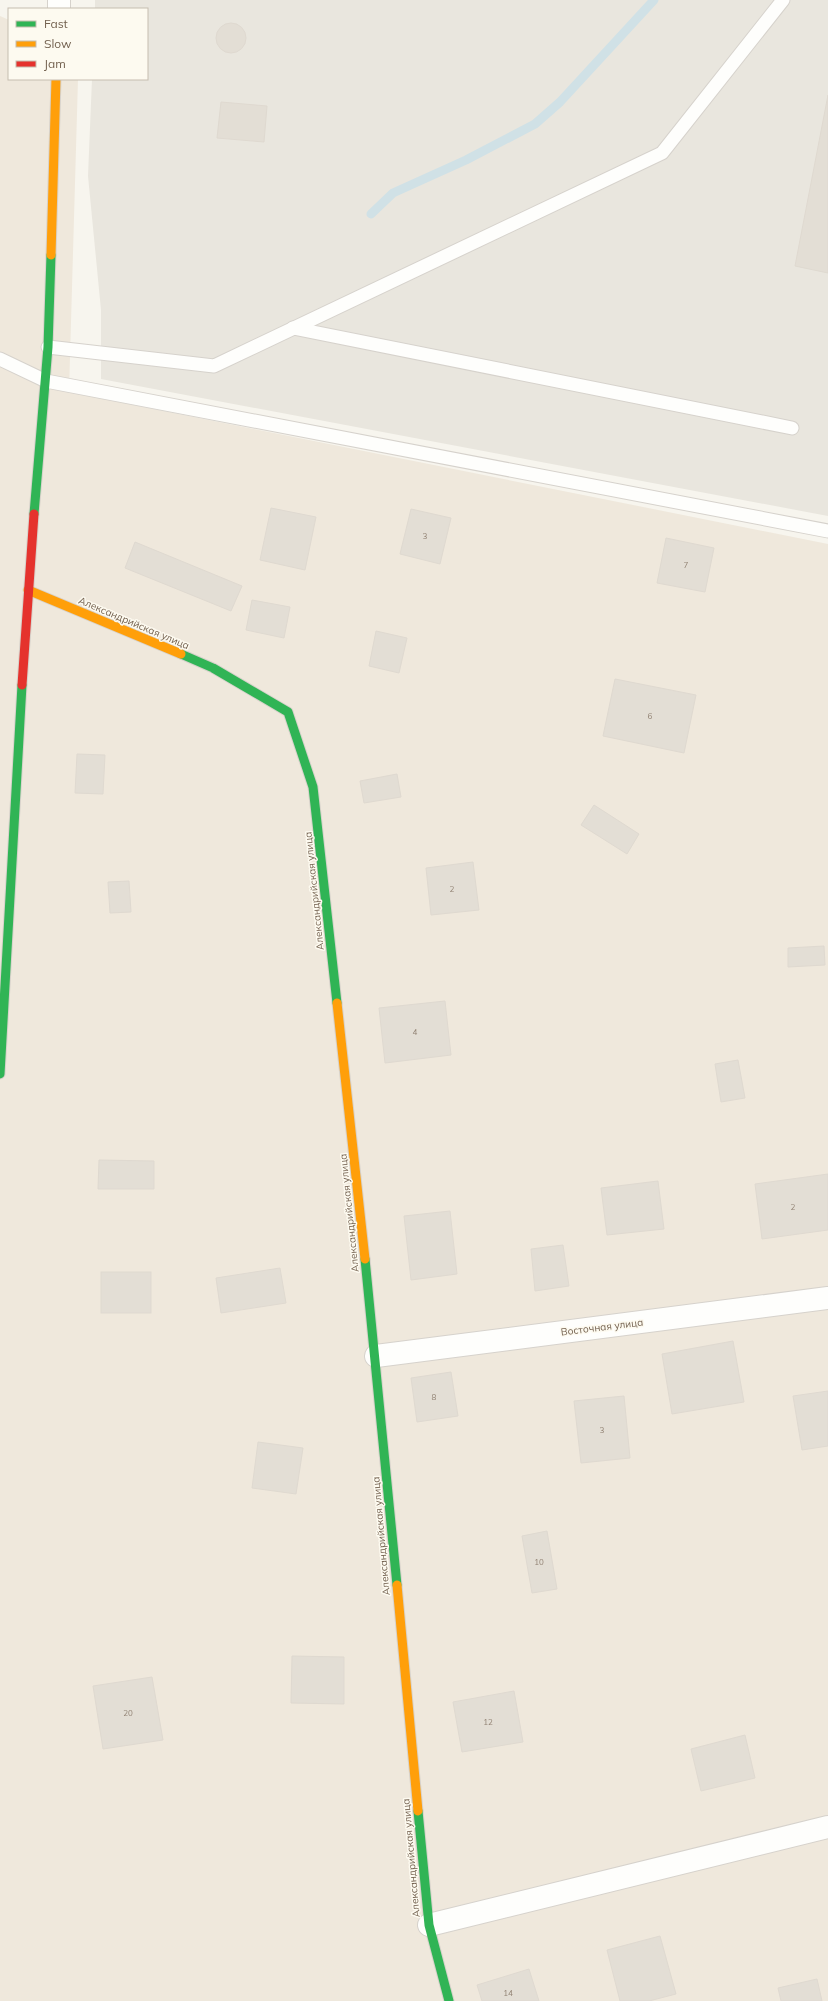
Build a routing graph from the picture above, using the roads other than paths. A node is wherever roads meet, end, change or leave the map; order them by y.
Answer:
1 (783, 0) edge
2 (56, 80) edge
3 (293, 328) junction
4 (48, 347) junction
5 (0, 359) edge
6 (46, 380) junction
7 (792, 428) dead end
8 (828, 531) edge
9 (28, 590) junction
10 (0, 1074) edge
11 (828, 1298) edge
12 (376, 1356) junction
13 (828, 1827) edge
14 (429, 1925) junction
15 (449, 2001) edge

1 - 3 lane
2 - 4 street
3 - 4 lane
3 - 7 lane
4 - 6 street
5 - 6 lane
6 - 8 lane
6 - 9 street
9 - 10 street
9 - 12 street, Александрийская улица
11 - 12 street, Восточная улица
12 - 14 street, Александрийская улица
13 - 14 street
14 - 15 street, Александрийская улица

